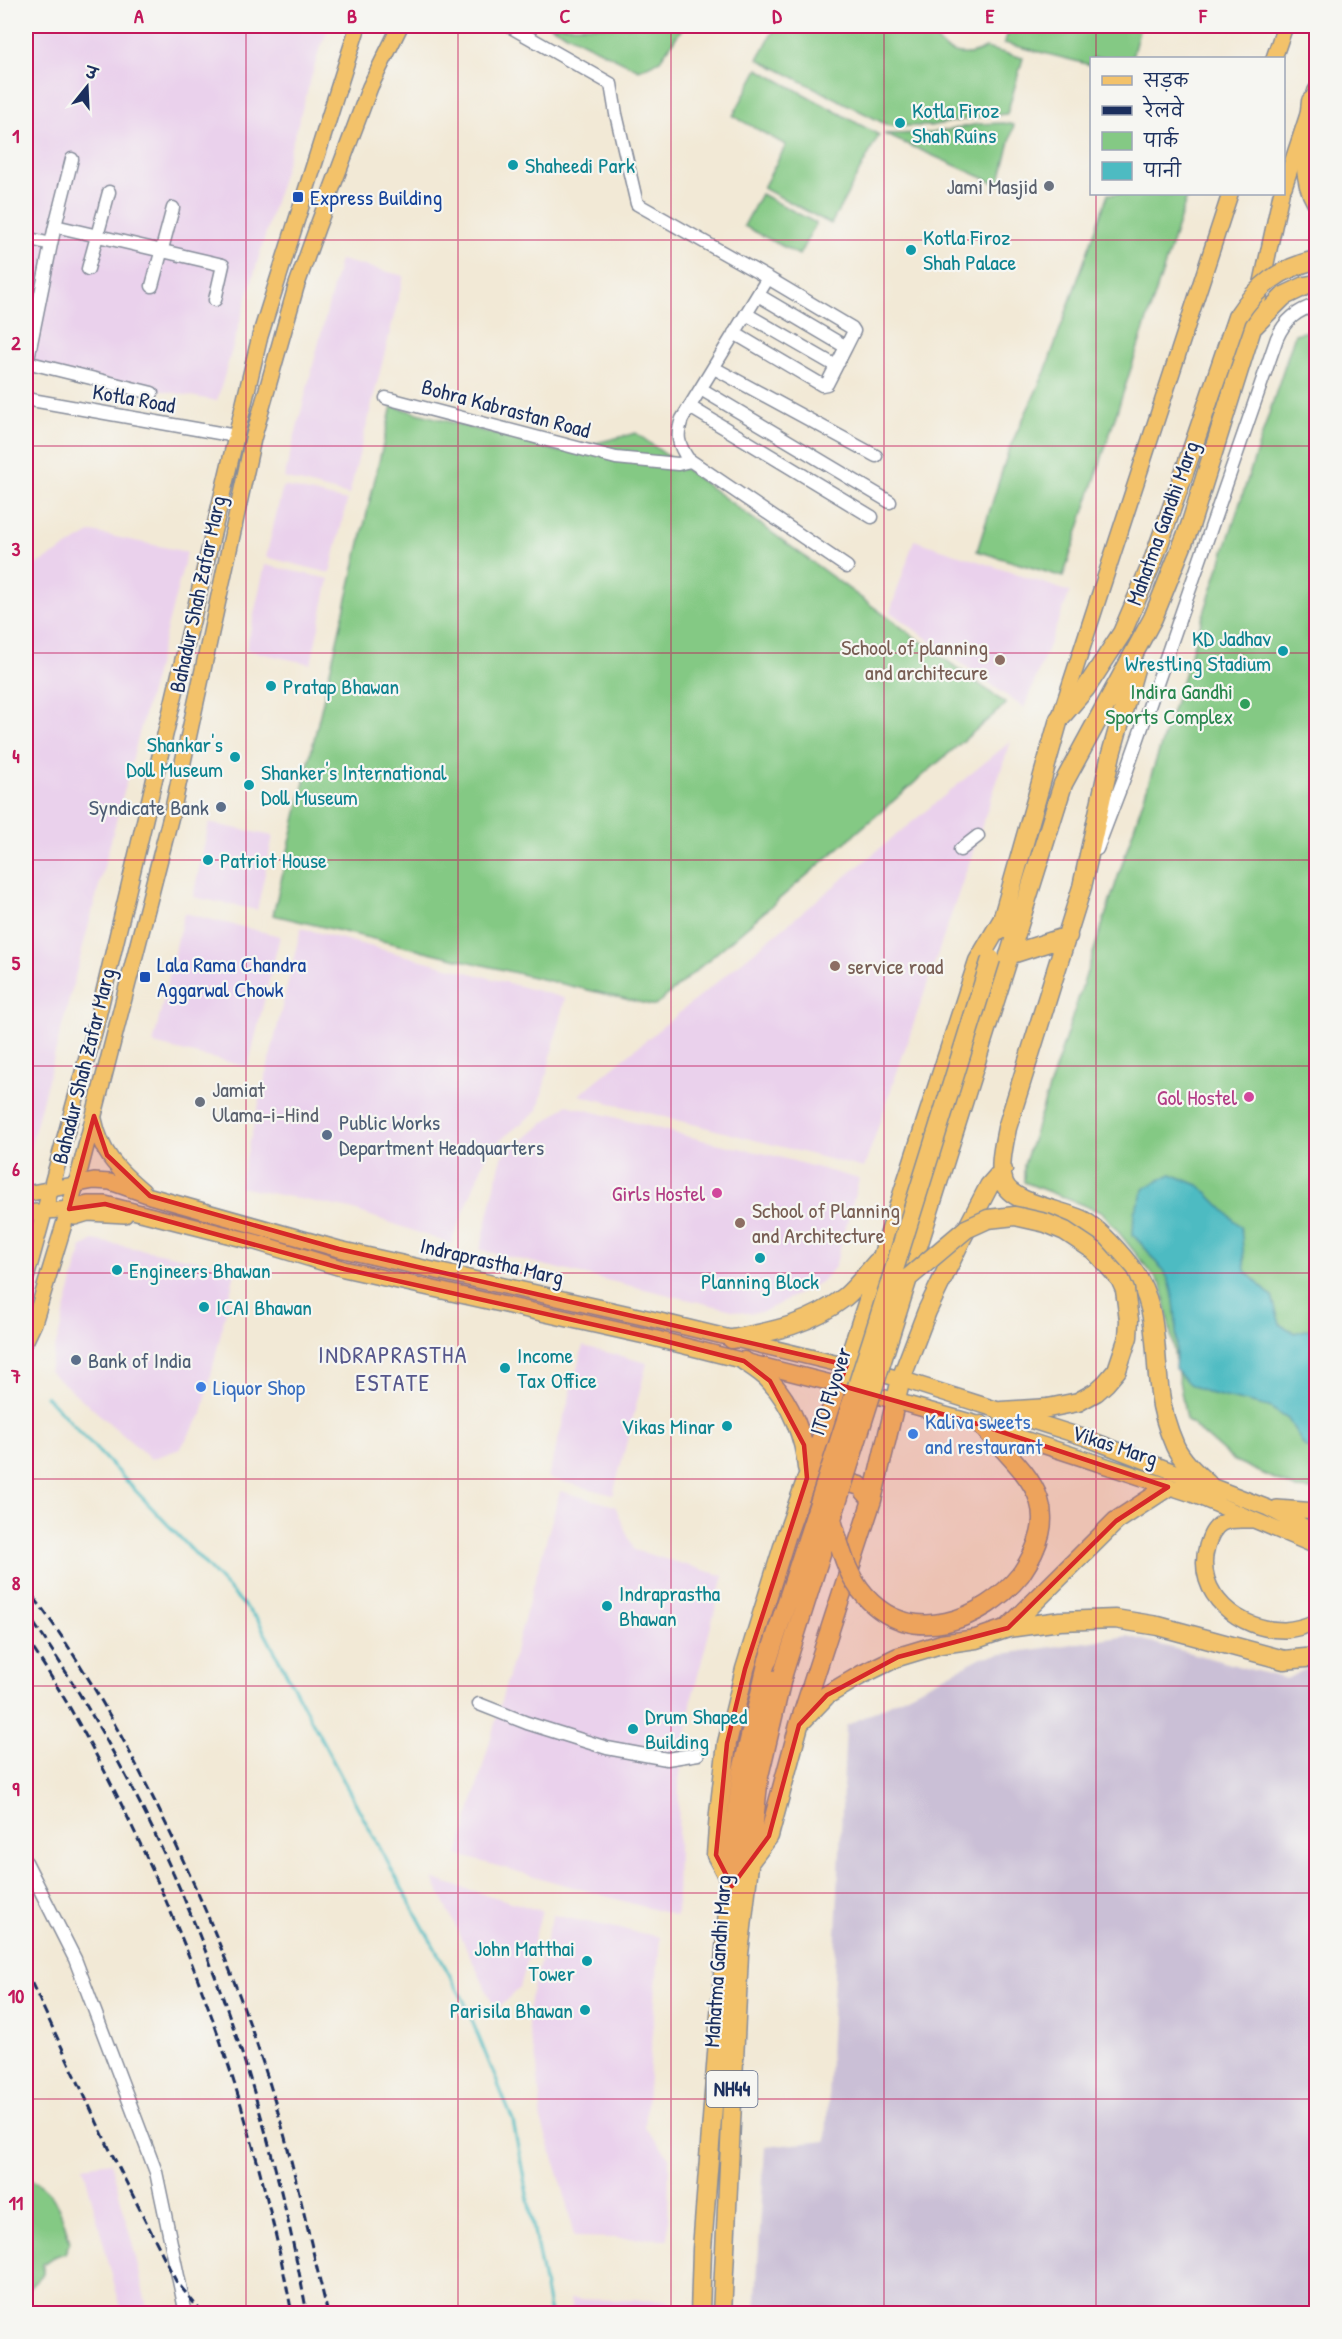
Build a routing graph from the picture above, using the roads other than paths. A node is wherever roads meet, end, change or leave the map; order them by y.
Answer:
1 (358, 26) edge
2 (399, 26) edge
3 (509, 26) edge
4 (1285, 26) edge
5 (1274, 57) edge
6 (1314, 95) edge
7 (72, 159) dead end
8 (1285, 184) edge
9 (109, 192) dead end
10 (1230, 195) edge
11 (1281, 195) edge
12 (1314, 198) edge
13 (173, 208) dead end
14 (55, 226) junction
15 (96, 236) junction
16 (26, 238) edge
17 (51, 244) junction
18 (161, 250) junction
19 (1317, 260) edge
20 (87, 269) dead end
21 (768, 278) junction
22 (1317, 284) edge
23 (152, 286) dead end
24 (758, 295) junction
25 (215, 300) dead end
26 (1317, 305) edge
27 (746, 314) junction
28 (1252, 328) junction
29 (734, 333) junction
30 (846, 347) junction
31 (26, 364) edge
32 (836, 366) junction
33 (714, 368) junction
34 (701, 389) junction
35 (152, 393) dead end
36 (386, 398) dead end
37 (26, 399) edge
38 (690, 407) junction
39 (236, 436) junction
40 (876, 456) dead end
41 (690, 461) junction
42 (890, 502) dead end
43 (872, 517) dead end
44 (847, 567) dead end
45 (1142, 641) junction
46 (1059, 719) junction
47 (978, 837) dead end
48 (960, 850) dead end
49 (1082, 888) junction
50 (1002, 920) junction
51 (1068, 936) junction
52 (1002, 960) junction
53 (94, 1116) junction
54 (1003, 1170) junction
55 (76, 1185) junction
56 (52, 1187) junction
57 (26, 1194) edge
58 (150, 1196) junction
59 (45, 1212) junction
60 (26, 1213) edge
61 (67, 1216) junction
62 (882, 1256) junction
63 (26, 1278) edge
64 (908, 1278) junction
65 (732, 1339) junction
66 (26, 1340) edge
67 (744, 1361) junction
68 (847, 1365) junction
69 (901, 1379) junction
70 (839, 1385) junction
71 (895, 1402) junction
72 (1001, 1411) junction
73 (981, 1425) junction
74 (807, 1478) junction
75 (1208, 1484) junction
76 (1168, 1487) junction
77 (872, 1500) junction
78 (1268, 1508) junction
79 (1317, 1512) edge
80 (832, 1520) junction
81 (1258, 1520) junction
82 (1317, 1521) edge
83 (1317, 1533) edge
84 (1317, 1546) edge
85 (1317, 1622) edge
86 (1008, 1628) junction
87 (1317, 1657) edge
88 (479, 1704) dead end
89 (799, 1725) junction
90 (698, 1754) dead end
91 (751, 1774) junction
92 (26, 1862) edge
93 (748, 1864) junction
94 (731, 1883) junction
95 (186, 2313) edge
96 (700, 2313) edge
97 (722, 2313) edge

1 - 39 main road, Bahadur Shah Zafar Marg
2 - 53 main road, Bahadur Shah Zafar Marg
3 - 21 street
4 - 5 main road
6 - 8 main road
6 - 12 highway
7 - 14 street
9 - 15 street
10 - 46 main road, Mahatma Gandhi Marg
11 - 28 main road, Mahatma Gandhi Marg
13 - 18 street
14 - 15 street
14 - 17 street
15 - 18 street
15 - 20 street
16 - 17 street
17 - 31 street
18 - 23 street
18 - 25 street
19 - 46 highway, bridge
21 - 24 street
21 - 30 street
22 - 28 highway
24 - 27 street
24 - 30 street
26 - 49 street
27 - 29 street
27 - 32 street
28 - 45 highway, Mahatma Gandhi Marg
29 - 32 street
29 - 33 street
30 - 32 street
31 - 35 street
33 - 34 street
33 - 40 street
34 - 38 street
34 - 42 street
36 - 41 street, Bohra Kabrastan Road
37 - 39 street, Kotla Road
38 - 41 street
38 - 43 street
39 - 56 main road, Bahadur Shah Zafar Marg
41 - 44 street
45 - 49 highway
45 - 52 highway, Mahatma Gandhi Marg
46 - 50 highway, Mahatma Gandhi Marg
47 - 48 street
49 - 51 highway
50 - 52 highway, ITO Flyover
50 - 62 highway
51 - 52 highway
51 - 54 highway
52 - 64 highway, ITO Flyover
52 - 91 highway, ITO Flyover / NH44, bridge
53 - 55 main road, Bahadur Shah Zafar Marg
53 - 58 main road
54 - 69 highway
54 - 75 highway
55 - 56 main road, Indraprastha Marg
55 - 58 main road, Indraprastha Marg
55 - 61 main road, Bahadur Shah Zafar Marg
56 - 57 main road, Indraprastha Marg
56 - 59 main road, Bahadur Shah Zafar Marg
58 - 65 main road, Indraprastha Marg
59 - 60 main road, Indraprastha Marg
59 - 61 main road, Indraprastha Marg
59 - 63 main road
61 - 66 main road
61 - 67 main road, Indraprastha Marg
62 - 65 highway
62 - 68 highway
64 - 72 highway, bridge
64 - 80 highway, ITO Flyover, bridge
65 - 68 main road, Indraprastha Marg
67 - 70 main road, Indraprastha Marg
67 - 74 highway
68 - 69 main road, Indraprastha Marg
68 - 70 highway
69 - 71 highway
69 - 72 main road, Vikas Marg
70 - 71 main road, Indraprastha Marg
70 - 74 highway
71 - 73 main road, Vikas Marg
71 - 77 highway
72 - 75 main road, Vikas Marg
73 - 76 main road, Vikas Marg
73 - 80 highway, bridge
74 - 77 highway
74 - 94 highway
75 - 78 main road, Vikas Marg
76 - 81 main road, Vikas Marg
76 - 86 highway
77 - 89 highway
78 - 79 main road
78 - 82 main road, Vikas Marg
78 - 83 main road, Vikas Marg
80 - 91 highway, ITO Flyover / NH44, bridge
81 - 84 main road, Vikas Marg
81 - 85 main road
86 - 87 highway
86 - 89 highway
88 - 90 street
89 - 93 highway
91 - 93 highway, ITO Flyover / NH44
91 - 94 highway, ITO Flyover / NH44
92 - 95 street
93 - 97 highway, Mahatma Gandhi Marg / NH44
94 - 96 highway, Mahatma Gandhi Marg / NH44

